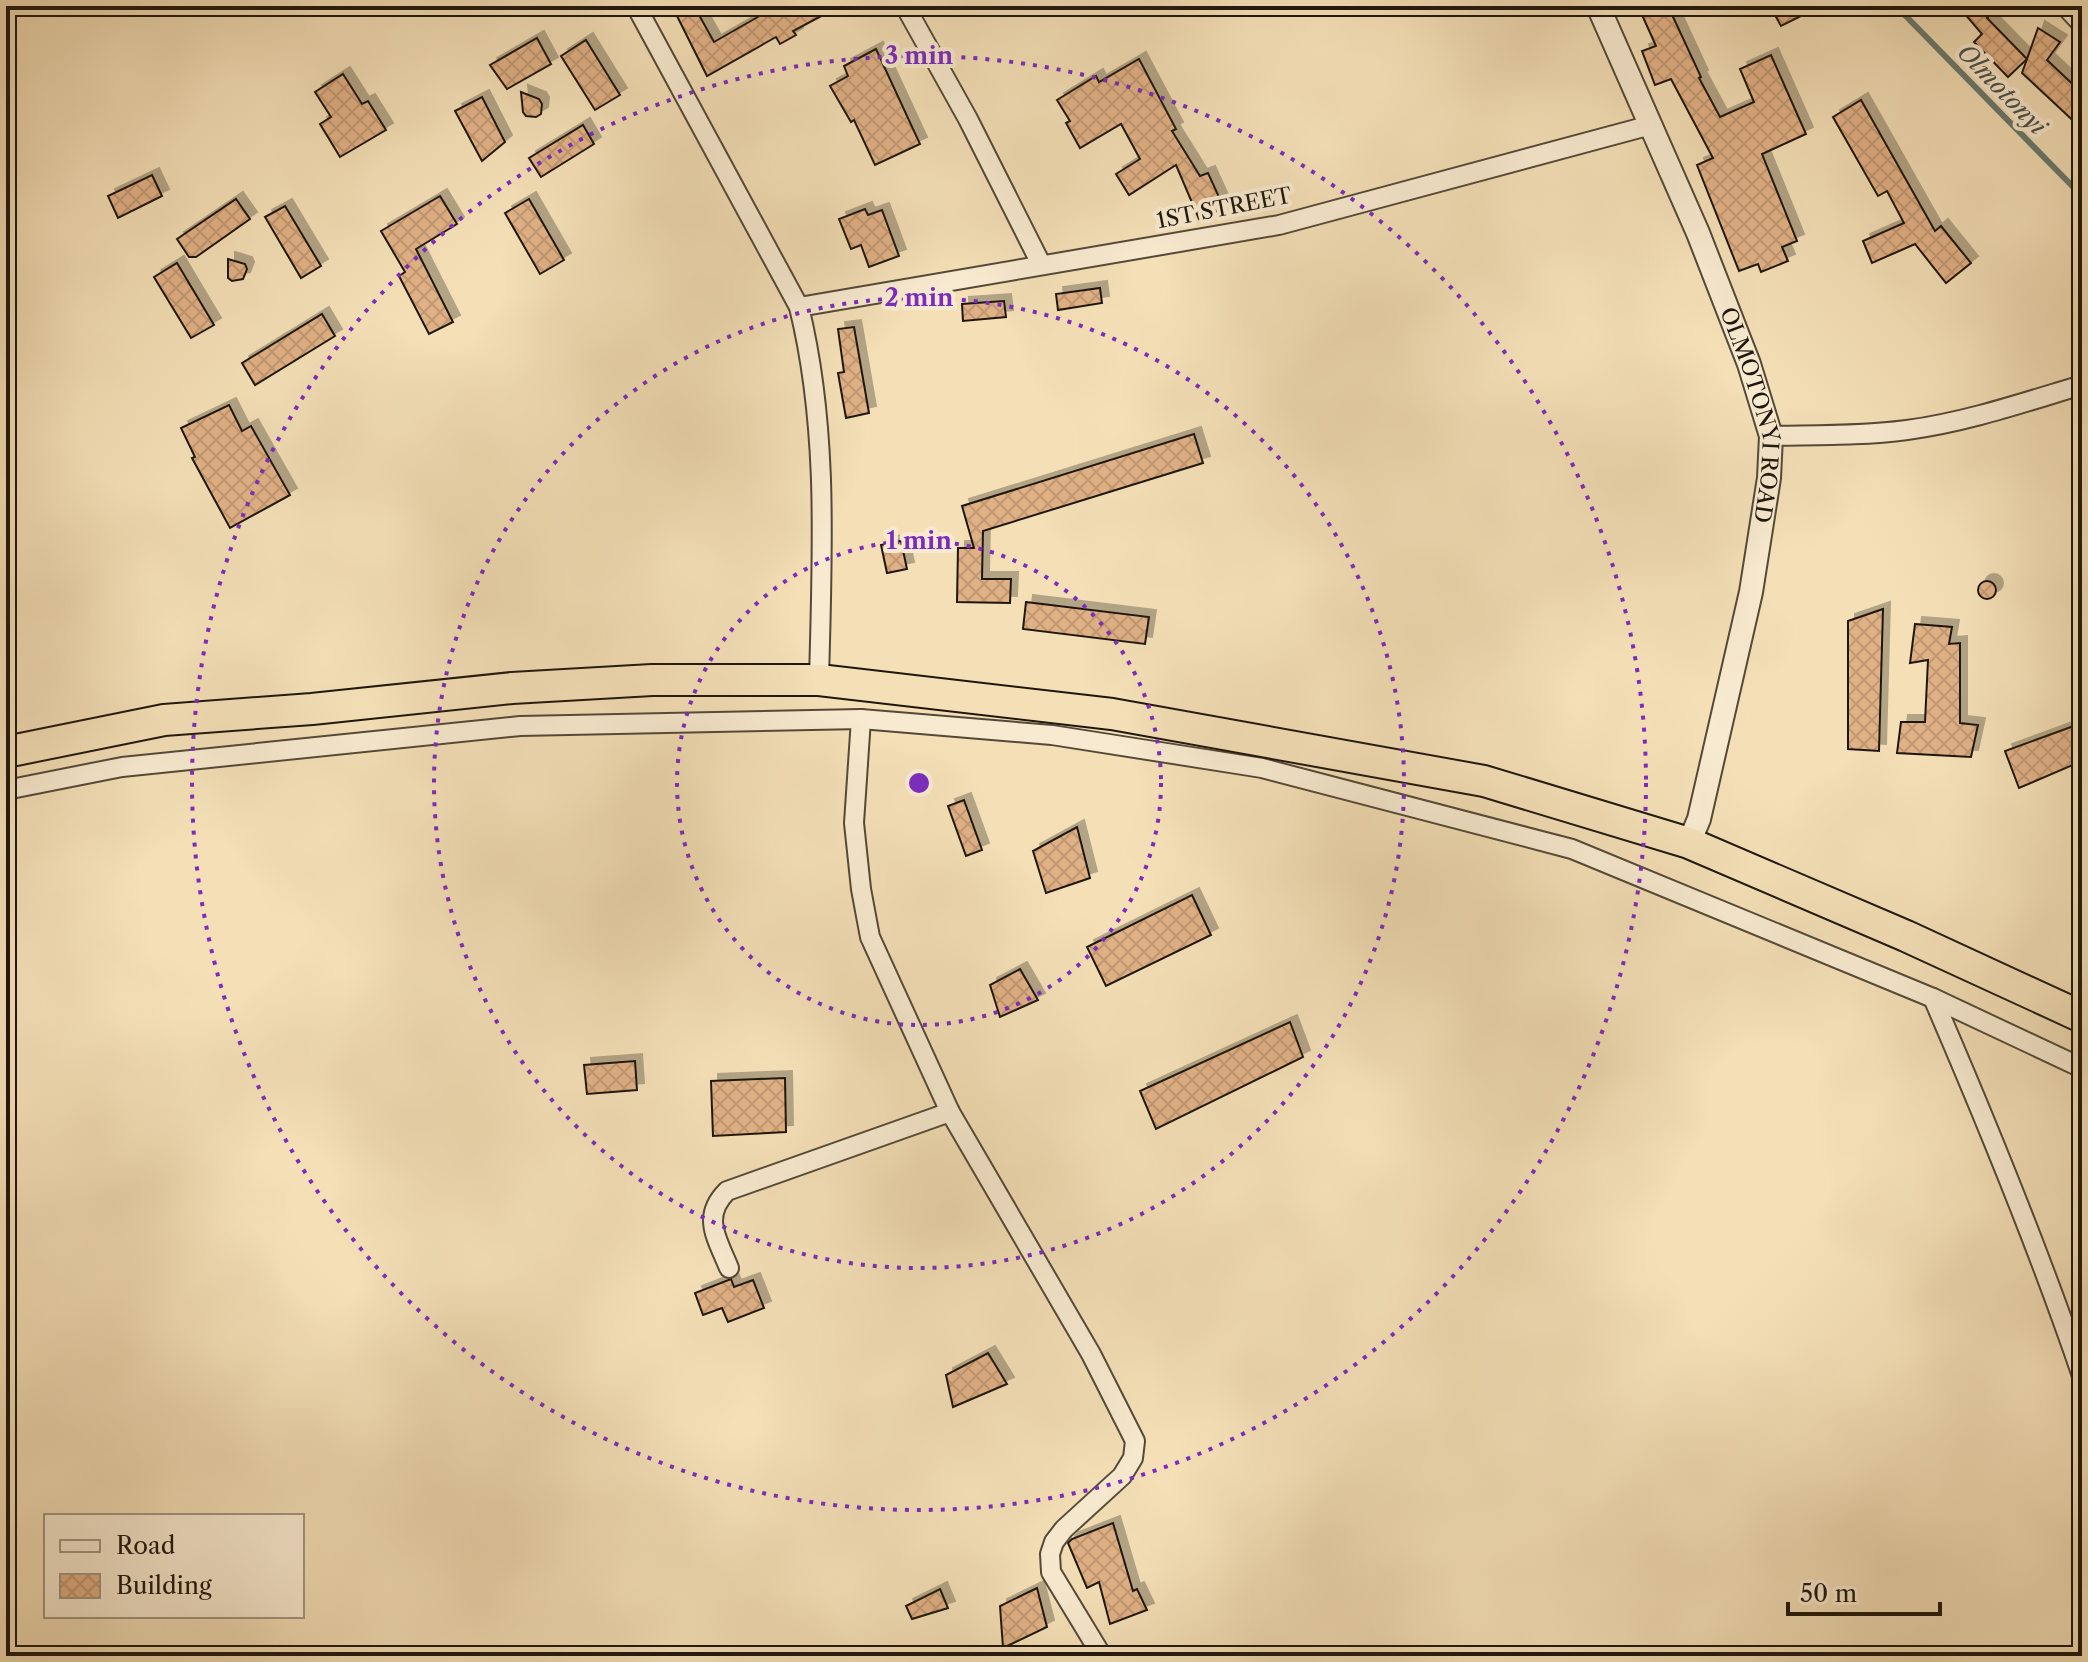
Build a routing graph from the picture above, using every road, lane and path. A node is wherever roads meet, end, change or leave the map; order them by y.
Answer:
1 (636, 6) edge
2 (905, 6) edge
3 (1598, 6) edge
4 (2065, 6) edge
5 (2082, 24) edge
6 (1651, 125) junction
7 (1041, 264) junction
8 (799, 307) junction
9 (2082, 385) edge
10 (1771, 436) junction
11 (819, 680) junction
12 (861, 719) junction
13 (6, 752) edge
14 (6, 790) edge
15 (1689, 843) junction
16 (1933, 998) junction
17 (2082, 1017) edge
18 (2082, 1068) edge
19 (950, 1112) junction
20 (729, 1268) dead end
21 (2082, 1376) edge
22 (1102, 1656) edge

1 - 8 street
2 - 7 street
3 - 6 street, OLMOTONYI ROAD
4 - 5 street
6 - 7 street, 1ST STREET
6 - 10 street, OLMOTONYI ROAD
7 - 8 street, 1ST STREET
8 - 11 street
9 - 10 street
10 - 15 street, OLMOTONYI ROAD
11 - 13 highway
11 - 15 highway
12 - 14 street
12 - 16 street
12 - 19 street
15 - 17 highway
16 - 18 street
16 - 21 street
19 - 20 street
19 - 22 street

